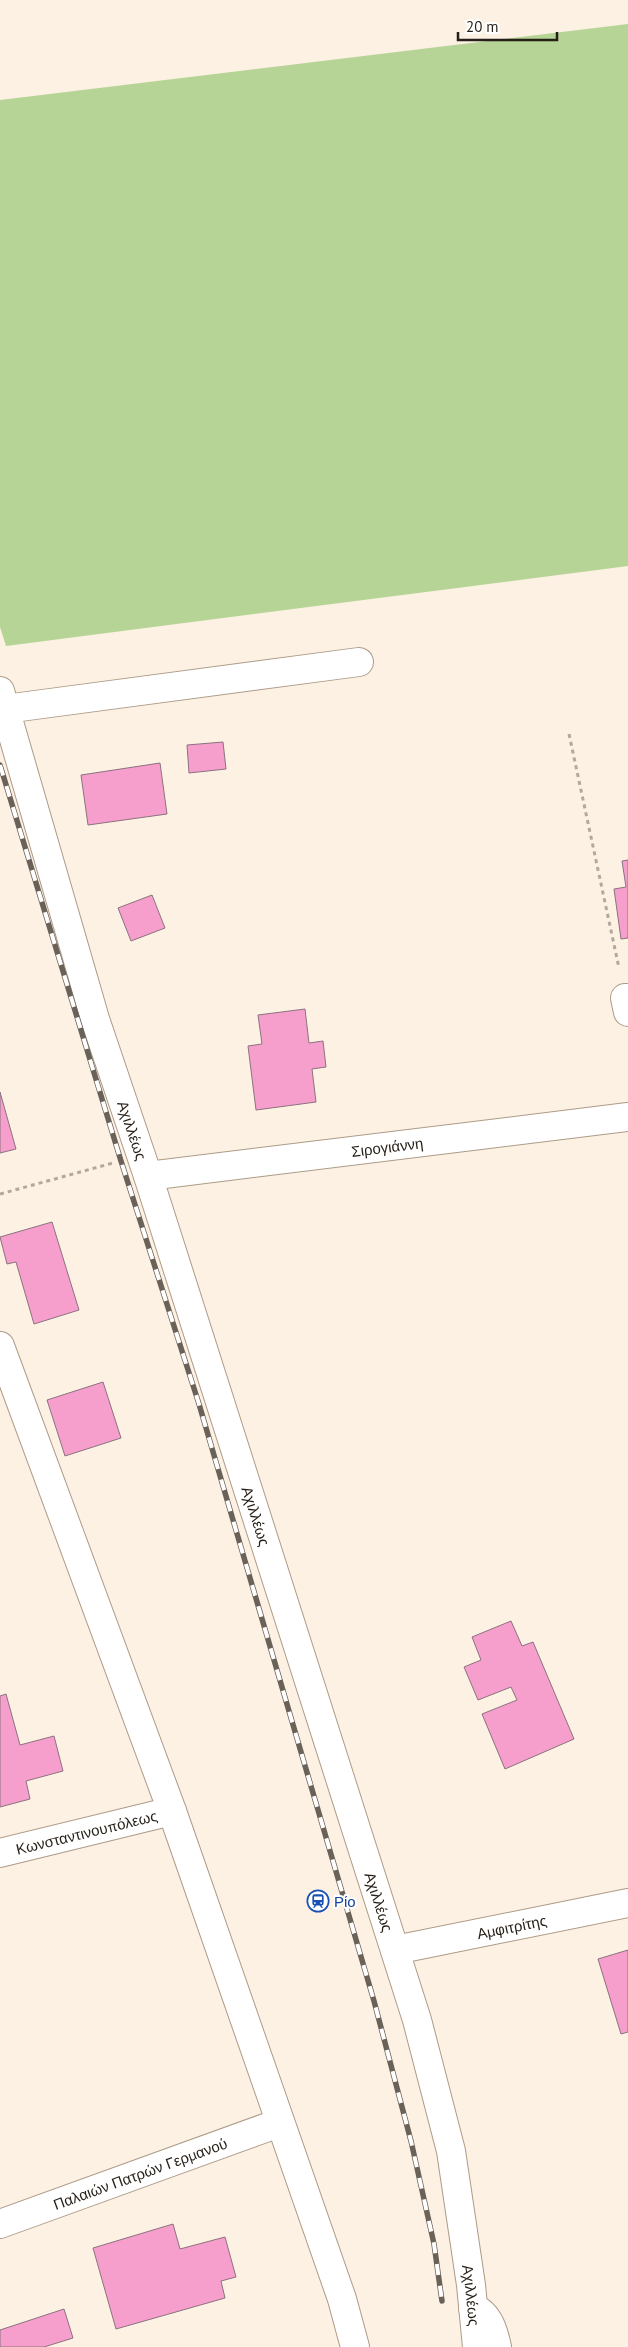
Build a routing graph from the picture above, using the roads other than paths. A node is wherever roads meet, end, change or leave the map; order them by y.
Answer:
1 (359, 662) dead end
2 (3, 700) edge
3 (628, 1117) edge
4 (144, 1166) junction
5 (0, 1346) edge
6 (172, 1811) junction
7 (0, 1853) edge
8 (628, 1903) edge
9 (395, 1950) junction
10 (279, 2123) junction
11 (0, 2224) edge
12 (473, 2308) junction
13 (355, 2347) edge
14 (477, 2347) edge
15 (497, 2347) edge

1 - 2 street
2 - 4 street, Αχιλλέως
3 - 4 street, Σιρογιάννη
4 - 9 street, Αχιλλέως
5 - 6 street
6 - 7 street, Κωνσταντινουπόλεως
6 - 10 street
8 - 9 street, Αμφιτρίτης
9 - 12 street, Αχιλλέως
10 - 11 street, Παλαιών Πατρών Γερμανού
10 - 13 street
12 - 14 street, Αχιλλέως
12 - 15 street

